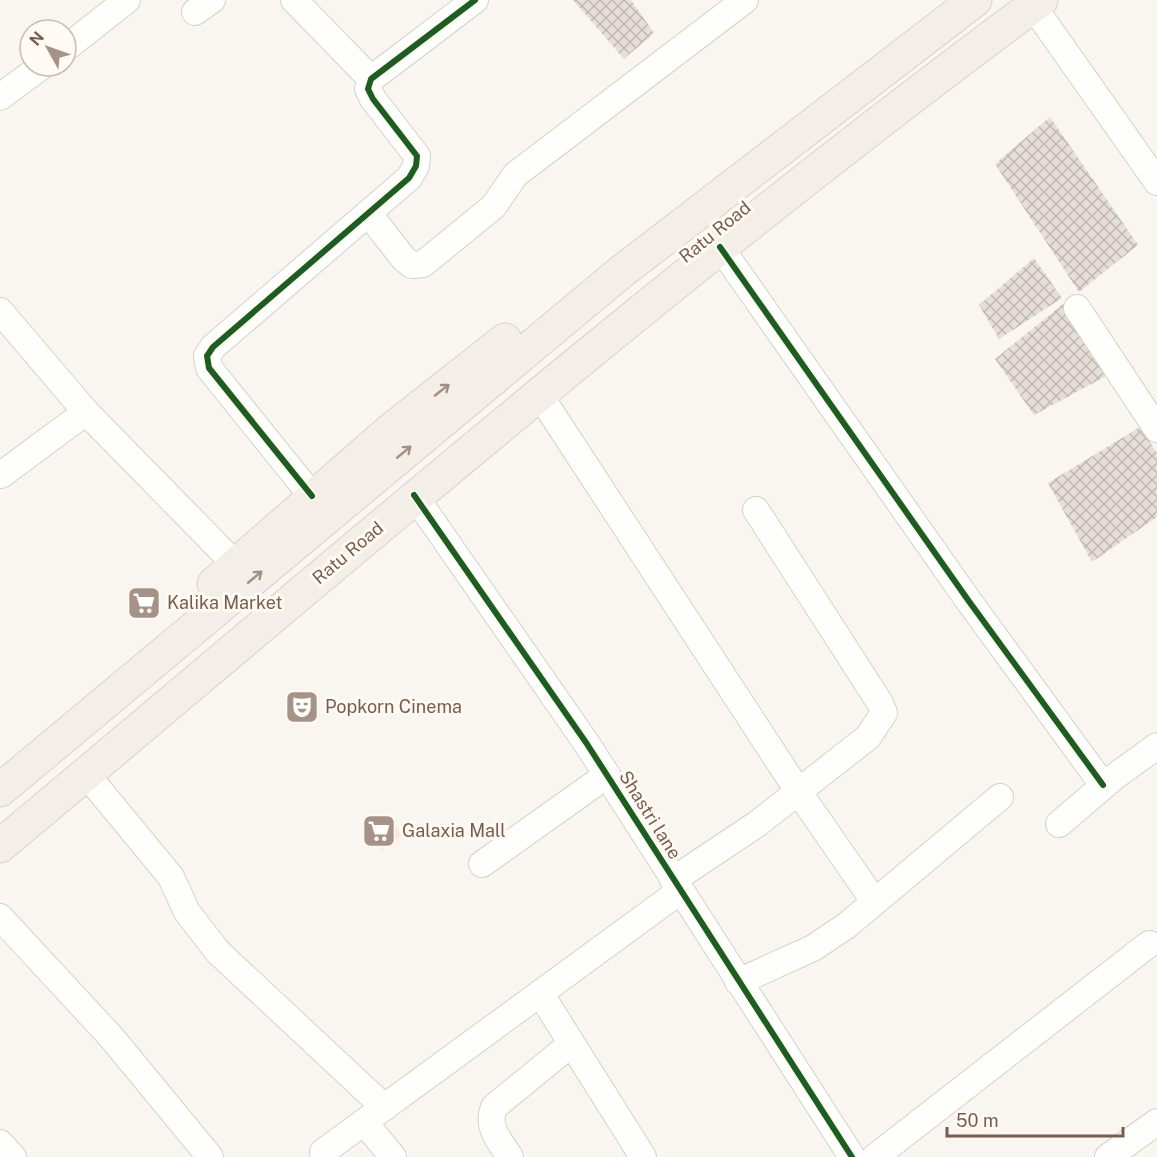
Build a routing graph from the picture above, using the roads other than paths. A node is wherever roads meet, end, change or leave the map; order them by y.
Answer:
1 (127, 0) edge
2 (294, 0) edge
3 (475, 0) edge
4 (744, 0) edge
5 (945, 0) edge
6 (975, 0) edge
7 (1029, 2) edge
8 (78, 39) edge
9 (26, 78) edge
10 (371, 79) junction
11 (0, 97) edge
12 (1157, 182) edge
13 (368, 213) junction
14 (720, 247) junction
15 (1077, 308) dead end
16 (0, 311) edge
17 (539, 394) junction
18 (86, 412) junction
19 (1157, 429) edge
20 (1, 475) edge
21 (414, 495) junction
22 (312, 496) junction
23 (756, 510) dead end
24 (235, 564) junction
25 (1157, 746) edge
26 (0, 771) edge
27 (86, 774) junction
28 (607, 775) junction
29 (1103, 785) junction
30 (0, 790) edge
31 (798, 791) junction
32 (1000, 797) dead end
33 (0, 819) edge
34 (1059, 824) dead end
35 (0, 846) edge
36 (482, 864) dead end
37 (677, 885) junction
38 (874, 901) junction
39 (0, 917) edge
40 (1149, 944) dead end
41 (738, 982) junction
42 (540, 993) junction
43 (571, 1044) junction
44 (374, 1114) junction
45 (1157, 1122) edge
46 (0, 1143) edge
47 (323, 1152) dead end
48 (13, 1157) edge
49 (210, 1157) edge
50 (393, 1157) edge
51 (510, 1157) edge
52 (643, 1157) edge
53 (852, 1157) edge
54 (875, 1157) edge
55 (1108, 1157) edge

1 - 8 street
2 - 10 street
3 - 10 street
4 - 13 street
22 -> 5 main road
30 -> 6 main road
7 - 12 street
7 - 14 main road, Ratu Road
7 - 33 main road
9 - 11 street
10 - 13 street
13 - 22 street
14 - 17 main road, Ratu Road
14 - 29 street
15 - 19 street
16 - 18 street
17 - 21 main road, Ratu Road
17 - 31 street
18 - 20 street
18 - 24 street
21 - 27 main road, Ratu Road
21 - 28 street, Shastri lane
22 - 24 main road
23 - 31 street
24 - 26 main road
25 - 29 street
27 - 35 main road, Ratu Road
27 - 44 street
28 - 36 street
28 - 37 street, Shastri lane
29 - 34 street
31 - 37 street
31 - 38 street
32 - 38 street
37 - 41 street, Shastri lane
37 - 42 street
38 - 41 street
39 - 49 street
40 - 54 street
41 - 53 street, Shastri lane
42 - 43 street
42 - 44 street
43 - 51 street
43 - 52 street
44 - 47 street
44 - 50 street
45 - 55 street
46 - 48 street

